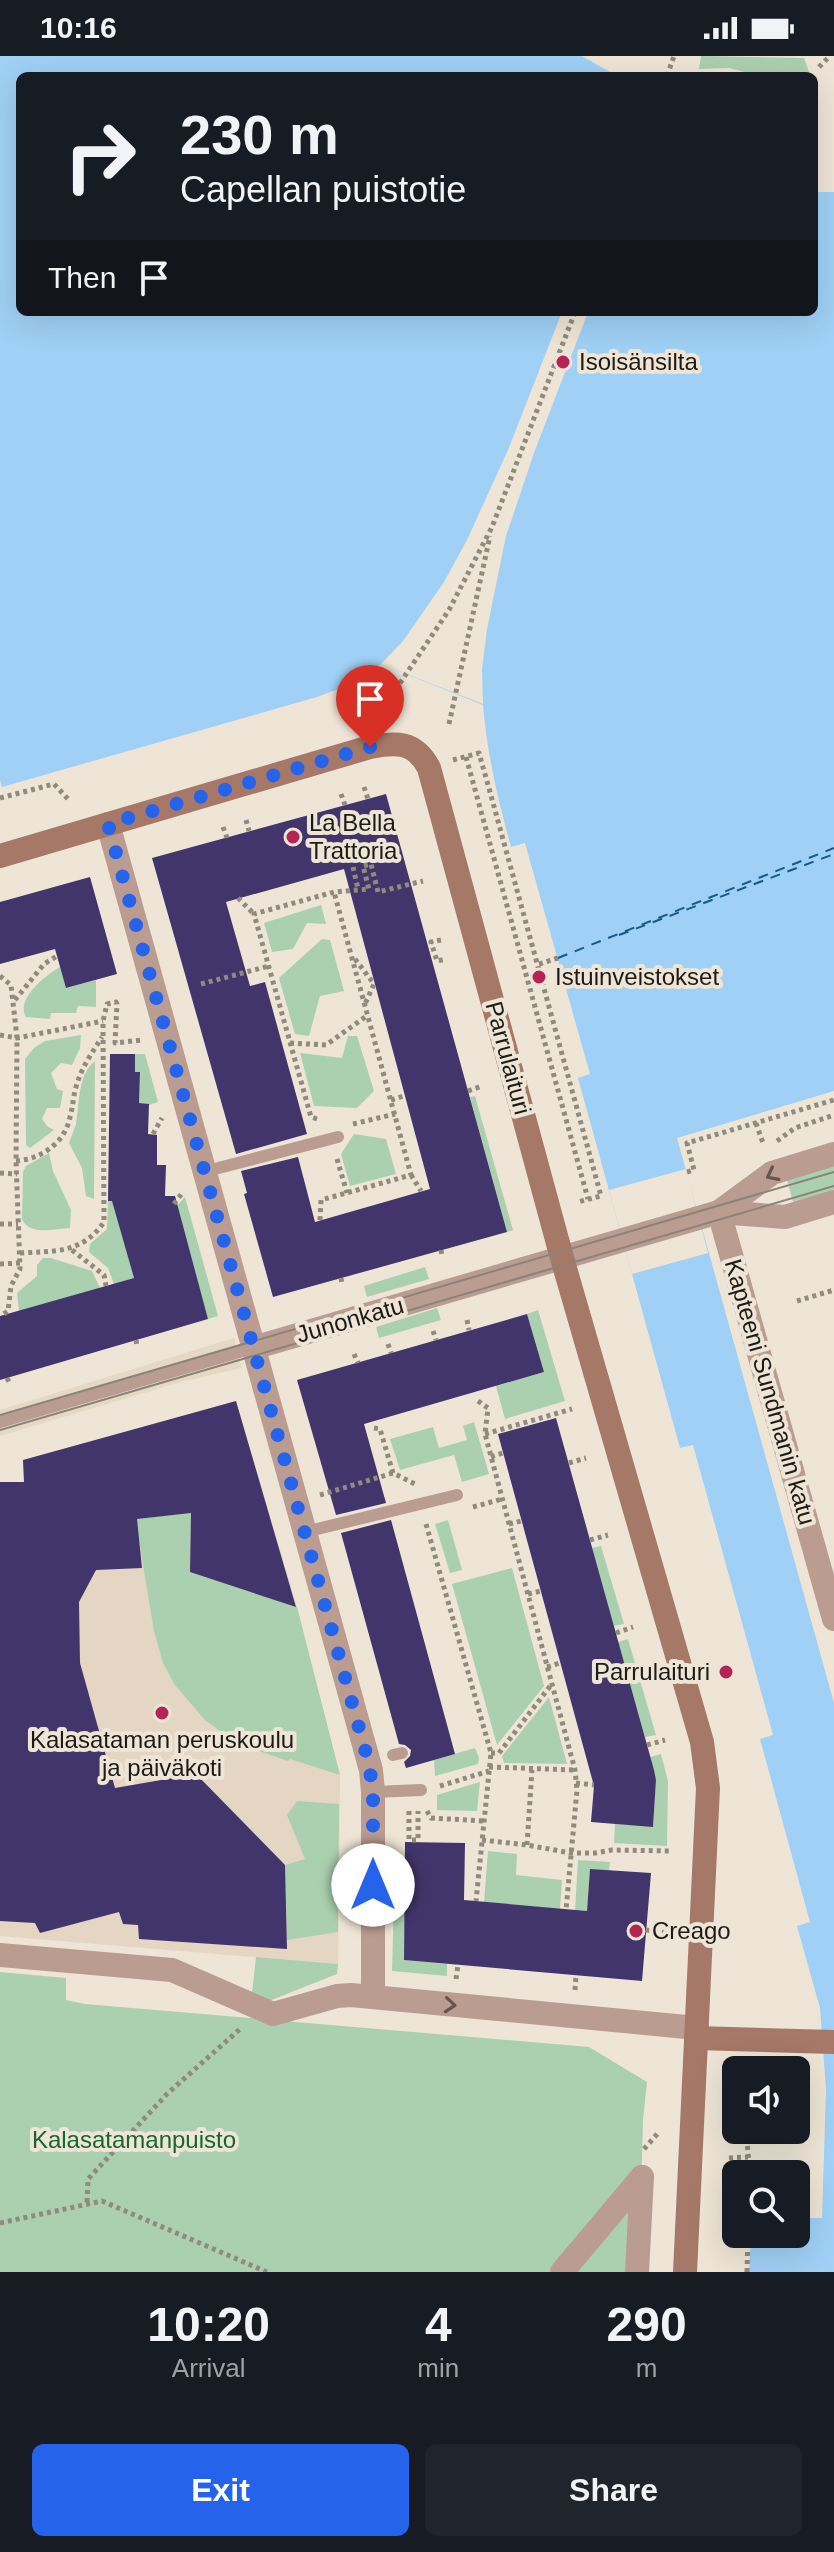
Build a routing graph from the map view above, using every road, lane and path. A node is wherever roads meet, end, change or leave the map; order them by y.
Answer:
1 (830, 56) edge
2 (819, 67) dead end
3 (573, 316) edge
4 (492, 527) junction
5 (386, 704) dead end
6 (449, 724) dead end
7 (364, 787) dead end
8 (341, 794) dead end
9 (0, 798) edge
10 (68, 799) dead end
11 (368, 799) dead end
12 (345, 805) dead end
13 (246, 820) dead end
14 (108, 824) junction
15 (223, 827) dead end
16 (249, 831) dead end
17 (227, 838) dead end
18 (0, 856) edge
19 (353, 867) dead end
20 (423, 881) dead end
21 (358, 890) junction
22 (334, 892) junction
23 (238, 898) dead end
24 (254, 914) junction
25 (441, 940) dead end
26 (351, 954) junction
27 (57, 956) dead end
28 (558, 958) dead end
29 (446, 959) dead end
30 (539, 964) junction
31 (269, 966) junction
32 (0, 976) edge
33 (201, 984) dead end
34 (14, 1001) junction
35 (365, 1005) junction
36 (368, 1015) junction
37 (103, 1021) junction
38 (0, 1035) edge
39 (103, 1036) junction
40 (17, 1038) junction
41 (143, 1040) dead end
42 (290, 1043) junction
43 (482, 1086) dead end
44 (468, 1091) dead end
45 (404, 1096) dead end
46 (391, 1100) junction
47 (834, 1100) edge
48 (164, 1115) dead end
49 (325, 1122) dead end
50 (756, 1123) junction
51 (153, 1134) dead end
52 (338, 1137) dead end
53 (763, 1143) dead end
54 (834, 1154) edge
55 (16, 1161) junction
56 (203, 1172) junction
57 (687, 1172) dead end
58 (0, 1173) edge
59 (17, 1174) junction
60 (411, 1175) junction
61 (185, 1190) dead end
62 (421, 1191) dead end
63 (588, 1199) junction
64 (578, 1202) dead end
65 (834, 1202) edge
66 (174, 1204) dead end
67 (709, 1215) junction
68 (320, 1220) dead end
69 (0, 1224) edge
70 (18, 1224) junction
71 (72, 1250) junction
72 (20, 1253) junction
73 (562, 1258) junction
74 (20, 1263) junction
75 (0, 1264) edge
76 (106, 1286) dead end
77 (834, 1290) edge
78 (797, 1301) dead end
79 (1, 1316) edge
80 (467, 1320) dead end
81 (469, 1330) dead end
82 (433, 1331) dead end
83 (436, 1340) dead end
84 (388, 1344) dead end
85 (253, 1348) junction
86 (391, 1353) dead end
87 (354, 1354) dead end
88 (358, 1363) dead end
89 (7, 1378) dead end
90 (10, 1384) dead end
91 (478, 1401) dead end
92 (572, 1409) dead end
93 (0, 1422) edge
94 (374, 1428) dead end
95 (485, 1434) junction
96 (503, 1453) dead end
97 (491, 1457) junction
98 (586, 1458) dead end
99 (569, 1463) dead end
100 (393, 1473) junction
101 (418, 1485) dead end
102 (321, 1494) dead end
103 (457, 1495) joint
104 (502, 1498) junction
105 (461, 1510) junction
106 (521, 1521) dead end
107 (509, 1524) junction
108 (305, 1532) junction
109 (608, 1535) dead end
110 (590, 1540) dead end
111 (541, 1591) dead end
112 (528, 1594) junction
113 (834, 1619) edge
114 (633, 1627) dead end
115 (616, 1633) dead end
116 (560, 1663) dead end
117 (547, 1667) junction
118 (552, 1684) junction
119 (665, 1740) dead end
120 (647, 1745) dead end
121 (491, 1753) junction
122 (489, 1769) junction
123 (532, 1770) junction
124 (575, 1770) junction
125 (576, 1783) junction
126 (594, 1785) dead end
127 (373, 1792) junction
128 (426, 1793) junction
129 (429, 1811) junction
130 (408, 1817) dead end
131 (485, 1821) junction
132 (482, 1840) junction
133 (527, 1845) junction
134 (672, 1851) dead end
135 (571, 1853) junction
136 (476, 1901) dead end
137 (566, 1910) dead end
138 (646, 1930) dead end
139 (668, 1933) dead end
140 (0, 1955) edge
141 (458, 1965) dead end
142 (576, 1975) dead end
143 (456, 1983) dead end
144 (575, 1992) dead end
145 (373, 1997) junction
146 (273, 2014) junction
147 (696, 2033) junction
148 (828, 2042) edge
149 (747, 2144) edge
150 (748, 2157) junction
151 (729, 2158) dead end
152 (748, 2160) edge
153 (87, 2202) junction
154 (0, 2223) edge
155 (748, 2248) edge
156 (267, 2272) edge
157 (562, 2272) edge
158 (637, 2272) edge
159 (685, 2272) edge
160 (747, 2272) edge

1 - 2 path
3 - 4 path
4 - 5 path
4 - 6 path
7 - 11 path
8 - 12 path
9 - 10 path
13 - 16 path
14 - 18 street
14 - 56 street
14 - 73 street, Parrulaituri
15 - 17 path
19 - 21 path
20 - 21 path
21 - 22 path
22 - 24 path
22 - 26 path
23 - 24 path
24 - 31 path
25 - 29 path
26 - 35 path
26 - 35 path
27 - 34 path
28 - 30 path
30 - 63 path
30 - 63 path
31 - 33 path
31 - 42 path
32 - 34 path
34 - 40 path
35 - 36 path
36 - 42 path
36 - 46 path
37 - 39 path
37 - 40 path
37 - 41 path
38 - 40 path
39 - 55 path
39 - 71 path
40 - 55 path
42 - 49 path
43 - 44 path
45 - 46 path
46 - 60 path
47 - 50 path
48 - 51 path
50 - 53 path
50 - 57 path
52 - 56 lane
54 -> 67 street
55 - 59 path
56 - 85 street
58 - 59 path
59 - 70 path
60 - 62 path
60 - 68 path
61 - 66 path
63 - 64 path
65 - 67 street
67 - 73 street, Junonkatu
67 - 113 street, Kapteeni Sundmanin katu
69 - 70 path
70 - 72 path
71 - 72 path
71 - 76 path
72 - 74 path
73 - 85 street, Junonkatu
73 - 147 street, Parrulaituri
74 - 75 path
74 - 79 path
77 - 78 path
80 - 81 path
82 - 83 path
84 - 86 path
85 - 93 lane, Junonkatu
85 - 108 street
87 - 88 path
89 - 90 path
91 - 95 path
92 - 95 path
94 - 100 path
95 - 97 path
96 - 97 path
97 - 104 path
98 - 99 path
100 - 101 path
100 - 102 path
103 - 105 path
103 - 108 lane
104 - 105 path
104 - 107 path
105 - 121 path
106 - 107 path
107 - 112 path
108 - 127 street
109 - 110 path
111 - 112 path
112 - 117 path
114 - 115 path
116 - 117 path
117 - 118 path
118 - 121 path
118 - 124 path
119 - 120 path
121 - 122 path
122 - 123 path
122 - 128 path
122 - 131 path
123 - 124 path
123 - 133 path
124 - 125 path
125 - 126 path
125 - 135 path
127 - 128 lane
127 - 145 street
128 - 129 path
129 - 130 path
129 - 131 path
131 - 132 path
132 - 133 path
132 - 136 path
133 - 135 path
134 - 135 path
135 - 137 path
138 - 139 path
140 - 146 street
141 - 143 path
142 - 144 path
145 - 146 street
145 -> 147 street
146 - 153 path
147 - 148 street
147 - 159 street, Parrulaituri
149 - 150 path
150 - 151 path
150 - 152 path
153 - 154 path
153 - 156 path
155 - 160 path
157 - 158 street

